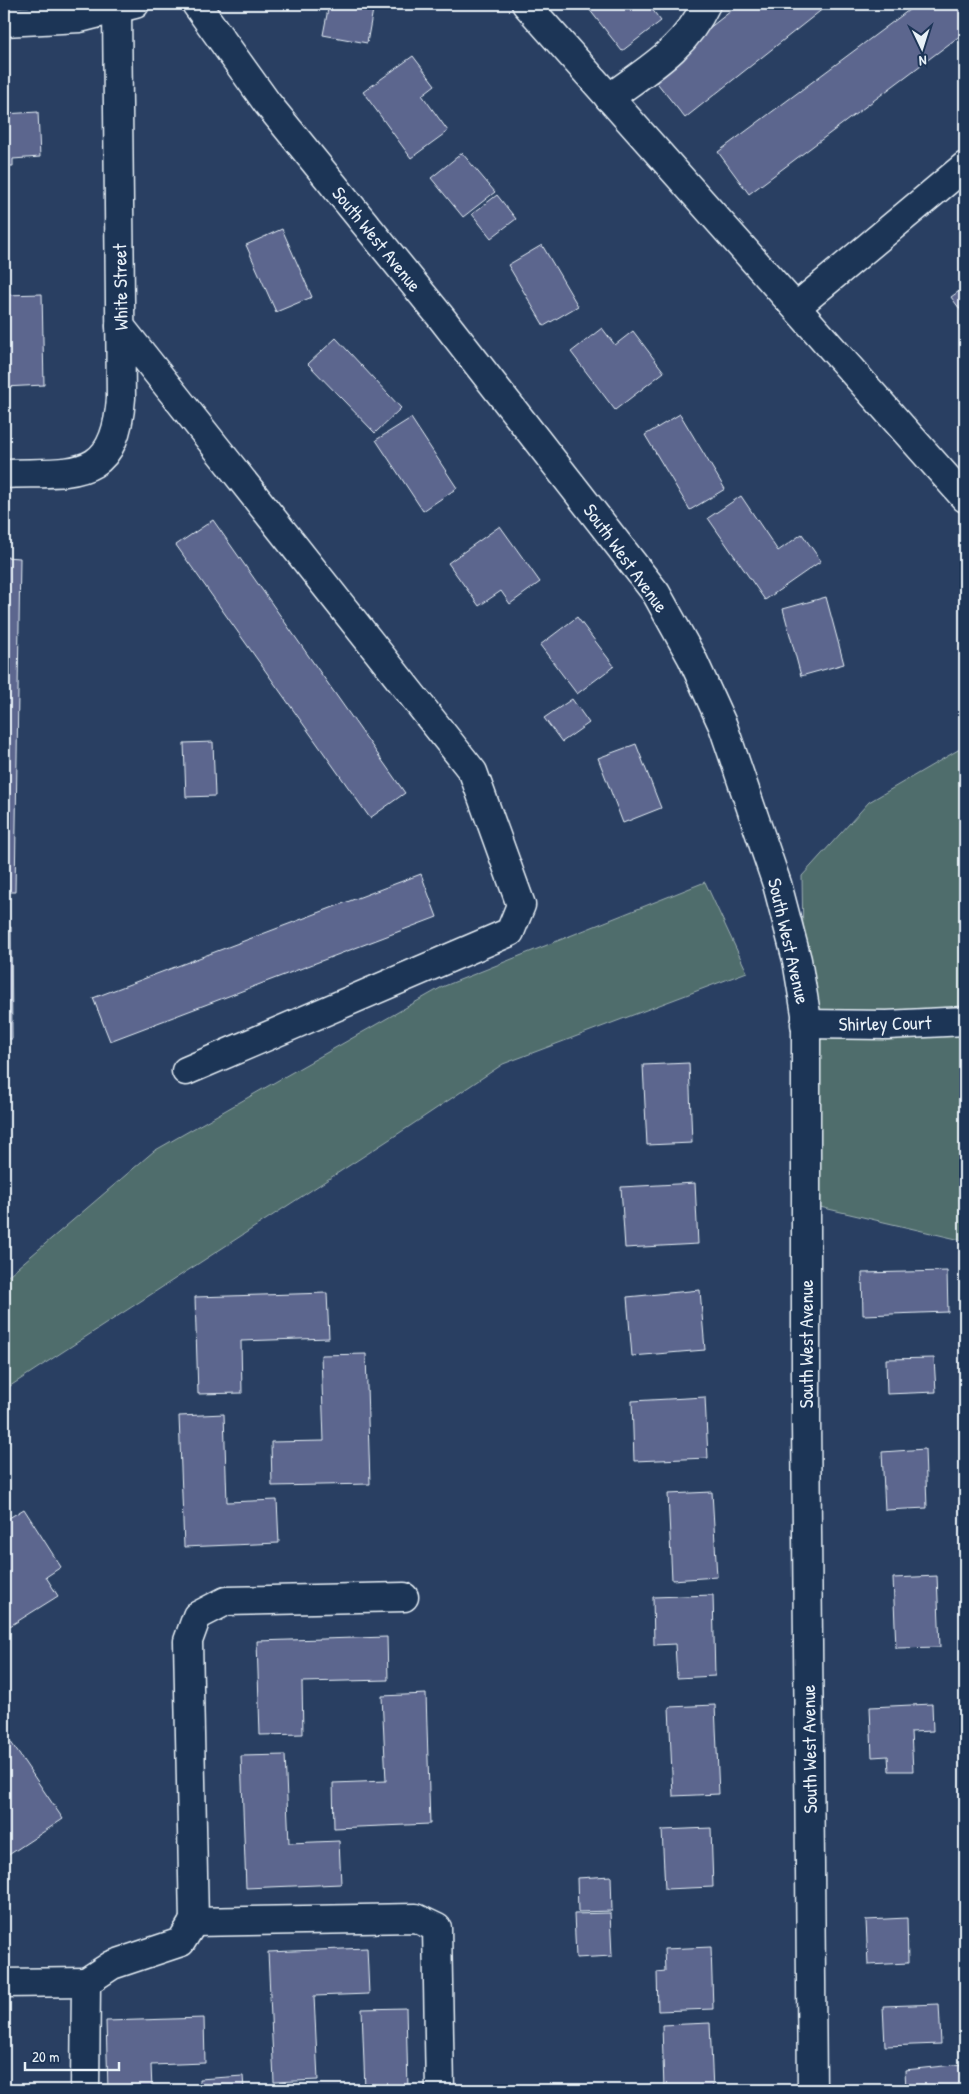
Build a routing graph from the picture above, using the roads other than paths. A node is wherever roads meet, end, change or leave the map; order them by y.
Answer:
1 (196, 4) edge
2 (526, 4) edge
3 (706, 4) edge
4 (126, 7) edge
5 (4, 22) edge
6 (610, 98) junction
7 (965, 166) edge
8 (796, 307) junction
9 (120, 326) junction
10 (4, 474) edge
11 (965, 498) edge
12 (965, 1021) edge
13 (805, 1024) junction
14 (186, 1071) dead end
15 (404, 1597) dead end
16 (193, 1922) junction
17 (86, 1982) junction
18 (4, 1983) edge
19 (85, 2090) edge
20 (440, 2090) edge
21 (812, 2090) edge

1 - 13 street, South West Avenue
2 - 6 street
3 - 6 street
4 - 5 street
4 - 9 street, White Street
6 - 8 street
7 - 8 street
8 - 11 street
9 - 10 street, White Street
9 - 14 street
12 - 13 street, Shirley Court
13 - 21 street, South West Avenue
15 - 16 street
16 - 17 street
16 - 20 street
17 - 18 street
17 - 19 street

